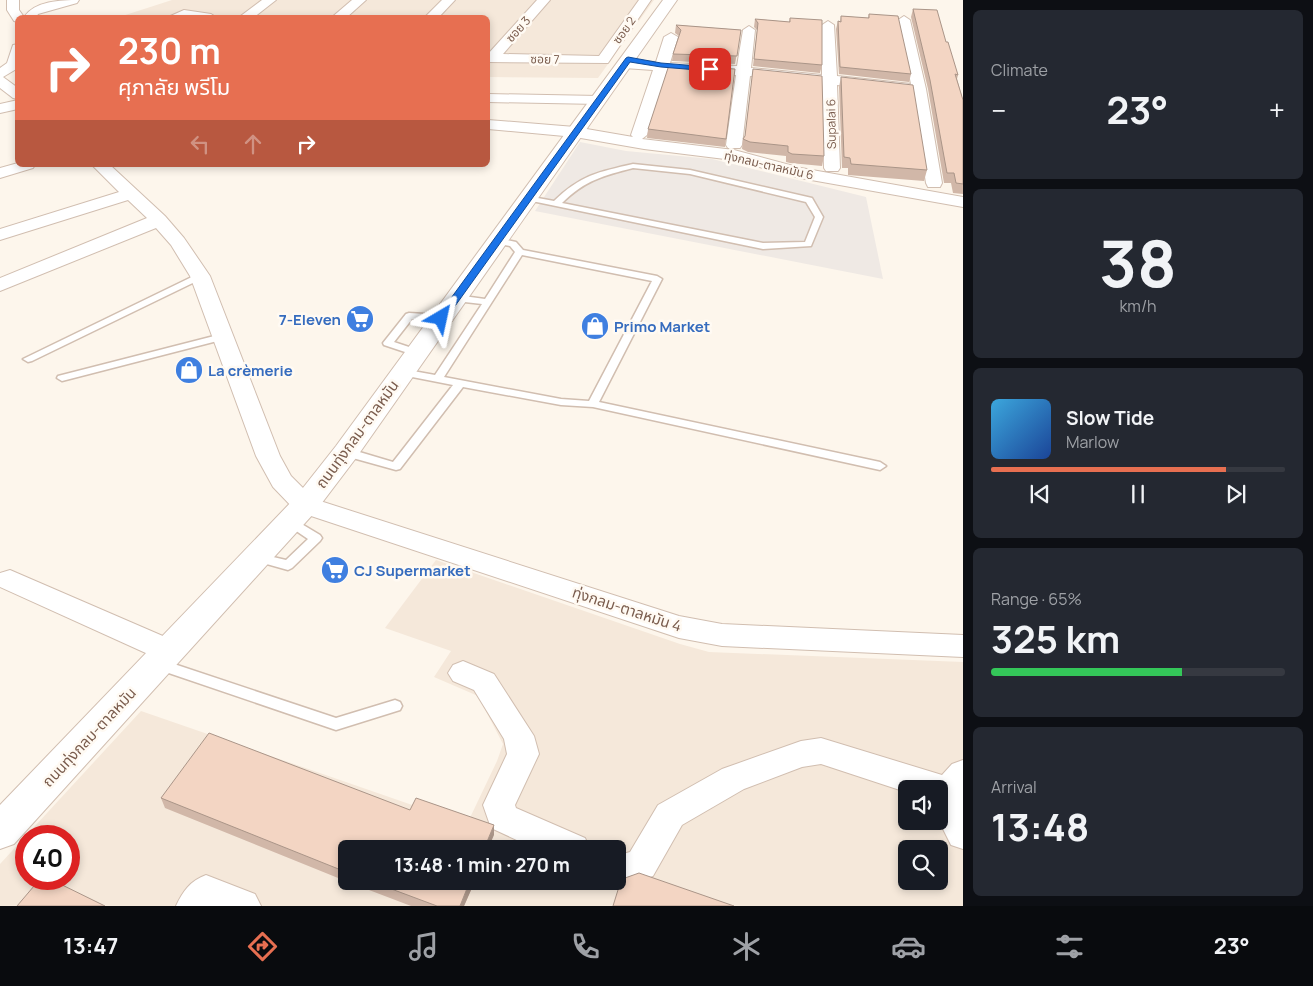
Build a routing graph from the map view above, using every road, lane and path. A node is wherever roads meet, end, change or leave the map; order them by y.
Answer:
1 (73, 0) edge
2 (270, 0) edge
3 (360, 0) edge
4 (449, 0) edge
5 (544, 0) edge
6 (645, 0) edge
7 (670, 0) edge
8 (31, 15) edge
9 (248, 15) edge
10 (341, 15) edge
11 (433, 15) edge
12 (904, 20) dead end
13 (828, 25) dead end
14 (749, 30) dead end
15 (671, 37) dead end
16 (15, 58) edge
17 (490, 58) edge
18 (619, 61) junction
19 (661, 65) junction
20 (744, 71) junction
21 (0, 74) edge
22 (831, 80) junction
23 (0, 81) edge
24 (919, 89) junction
25 (15, 94) edge
26 (15, 98) edge
27 (490, 98) edge
28 (599, 100) junction
29 (0, 109) edge
30 (490, 125) edge
31 (575, 132) junction
32 (639, 135) dead end
33 (734, 145) dead end
34 (20, 167) edge
35 (102, 167) edge
36 (832, 168) dead end
37 (0, 173) edge
38 (934, 183) dead end
39 (130, 194) junction
40 (528, 198) junction
41 (963, 202) edge
42 (556, 204) junction
43 (159, 220) junction
44 (0, 235) edge
45 (509, 247) junction
46 (200, 276) junction
47 (0, 284) edge
48 (488, 302) junction
49 (449, 308) junction
50 (222, 337) junction
51 (28, 359) dead end
52 (409, 363) junction
53 (62, 378) dead end
54 (438, 379) junction
55 (460, 383) junction
56 (593, 404) junction
57 (346, 452) junction
58 (880, 466) dead end
59 (297, 513) junction
60 (10, 580) dead end
61 (963, 646) edge
62 (164, 657) junction
63 (463, 673) dead end
64 (395, 706) dead end
65 (956, 782) edge
66 (0, 832) edge
67 (963, 834) edge
68 (553, 840) edge
69 (626, 869) edge
70 (200, 898) edge
71 (243, 906) edge

1 - 8 street
2 - 9 street
3 - 10 street
4 - 11 street
5 - 17 street, ซอย 3
6 - 18 street, ซอย 2
7 - 18 street, ถนนทุ่งกลม-ตาลหมัน
12 - 24 street
13 - 22 street, Supalai 6
14 - 20 street
15 - 19 street
16 - 21 street
17 - 18 street, ซอย 7
18 - 19 street, ซอย 7
18 - 28 street, ถนนทุ่งกลม-ตาลหมัน
19 - 20 street, ซอย 7
19 - 32 street
20 - 22 street, ซอย 7
20 - 33 street
22 - 24 street, ซอย 7
22 - 36 street, Supalai 6
23 - 25 street
24 - 38 street
26 - 29 street
27 - 28 street
28 - 31 street, ถนนทุ่งกลม-ตาลหมัน
30 - 31 street, ทุ่งกลม-ตาลหมัน 6
31 - 40 street, ถนนทุ่งกลม-ตาลหมัน
31 - 41 street, ทุ่งกลม-ตาลหมัน 6
34 - 37 street
35 - 39 street
39 - 43 street
39 - 44 street
40 - 42 lane
40 - 45 street, ถนนทุ่งกลม-ตาลหมัน
42 - 42 lane
43 - 46 street
43 - 47 street
45 - 48 lane
45 - 49 street, ถนนทุ่งกลม-ตาลหมัน
45 - 56 lane
46 - 50 street
46 - 51 lane
48 - 49 lane
48 - 54 lane
49 - 52 street, ถนนทุ่งกลม-ตาลหมัน
50 - 53 lane
50 - 59 street
52 - 54 lane
52 - 57 street, ถนนทุ่งกลม-ตาลหมัน
54 - 55 lane
55 - 56 lane
55 - 57 lane
56 - 58 lane
57 - 59 street, ถนนทุ่งกลม-ตาลหมัน
59 - 61 street, ทุ่งกลม-ตาลหมัน 4
59 - 62 street, ถนนทุ่งกลม-ตาลหมัน
60 - 62 street
62 - 64 lane
62 - 66 street, ถนนทุ่งกลม-ตาลหมัน
63 - 68 street
65 - 67 street
65 - 69 street
70 - 71 street

